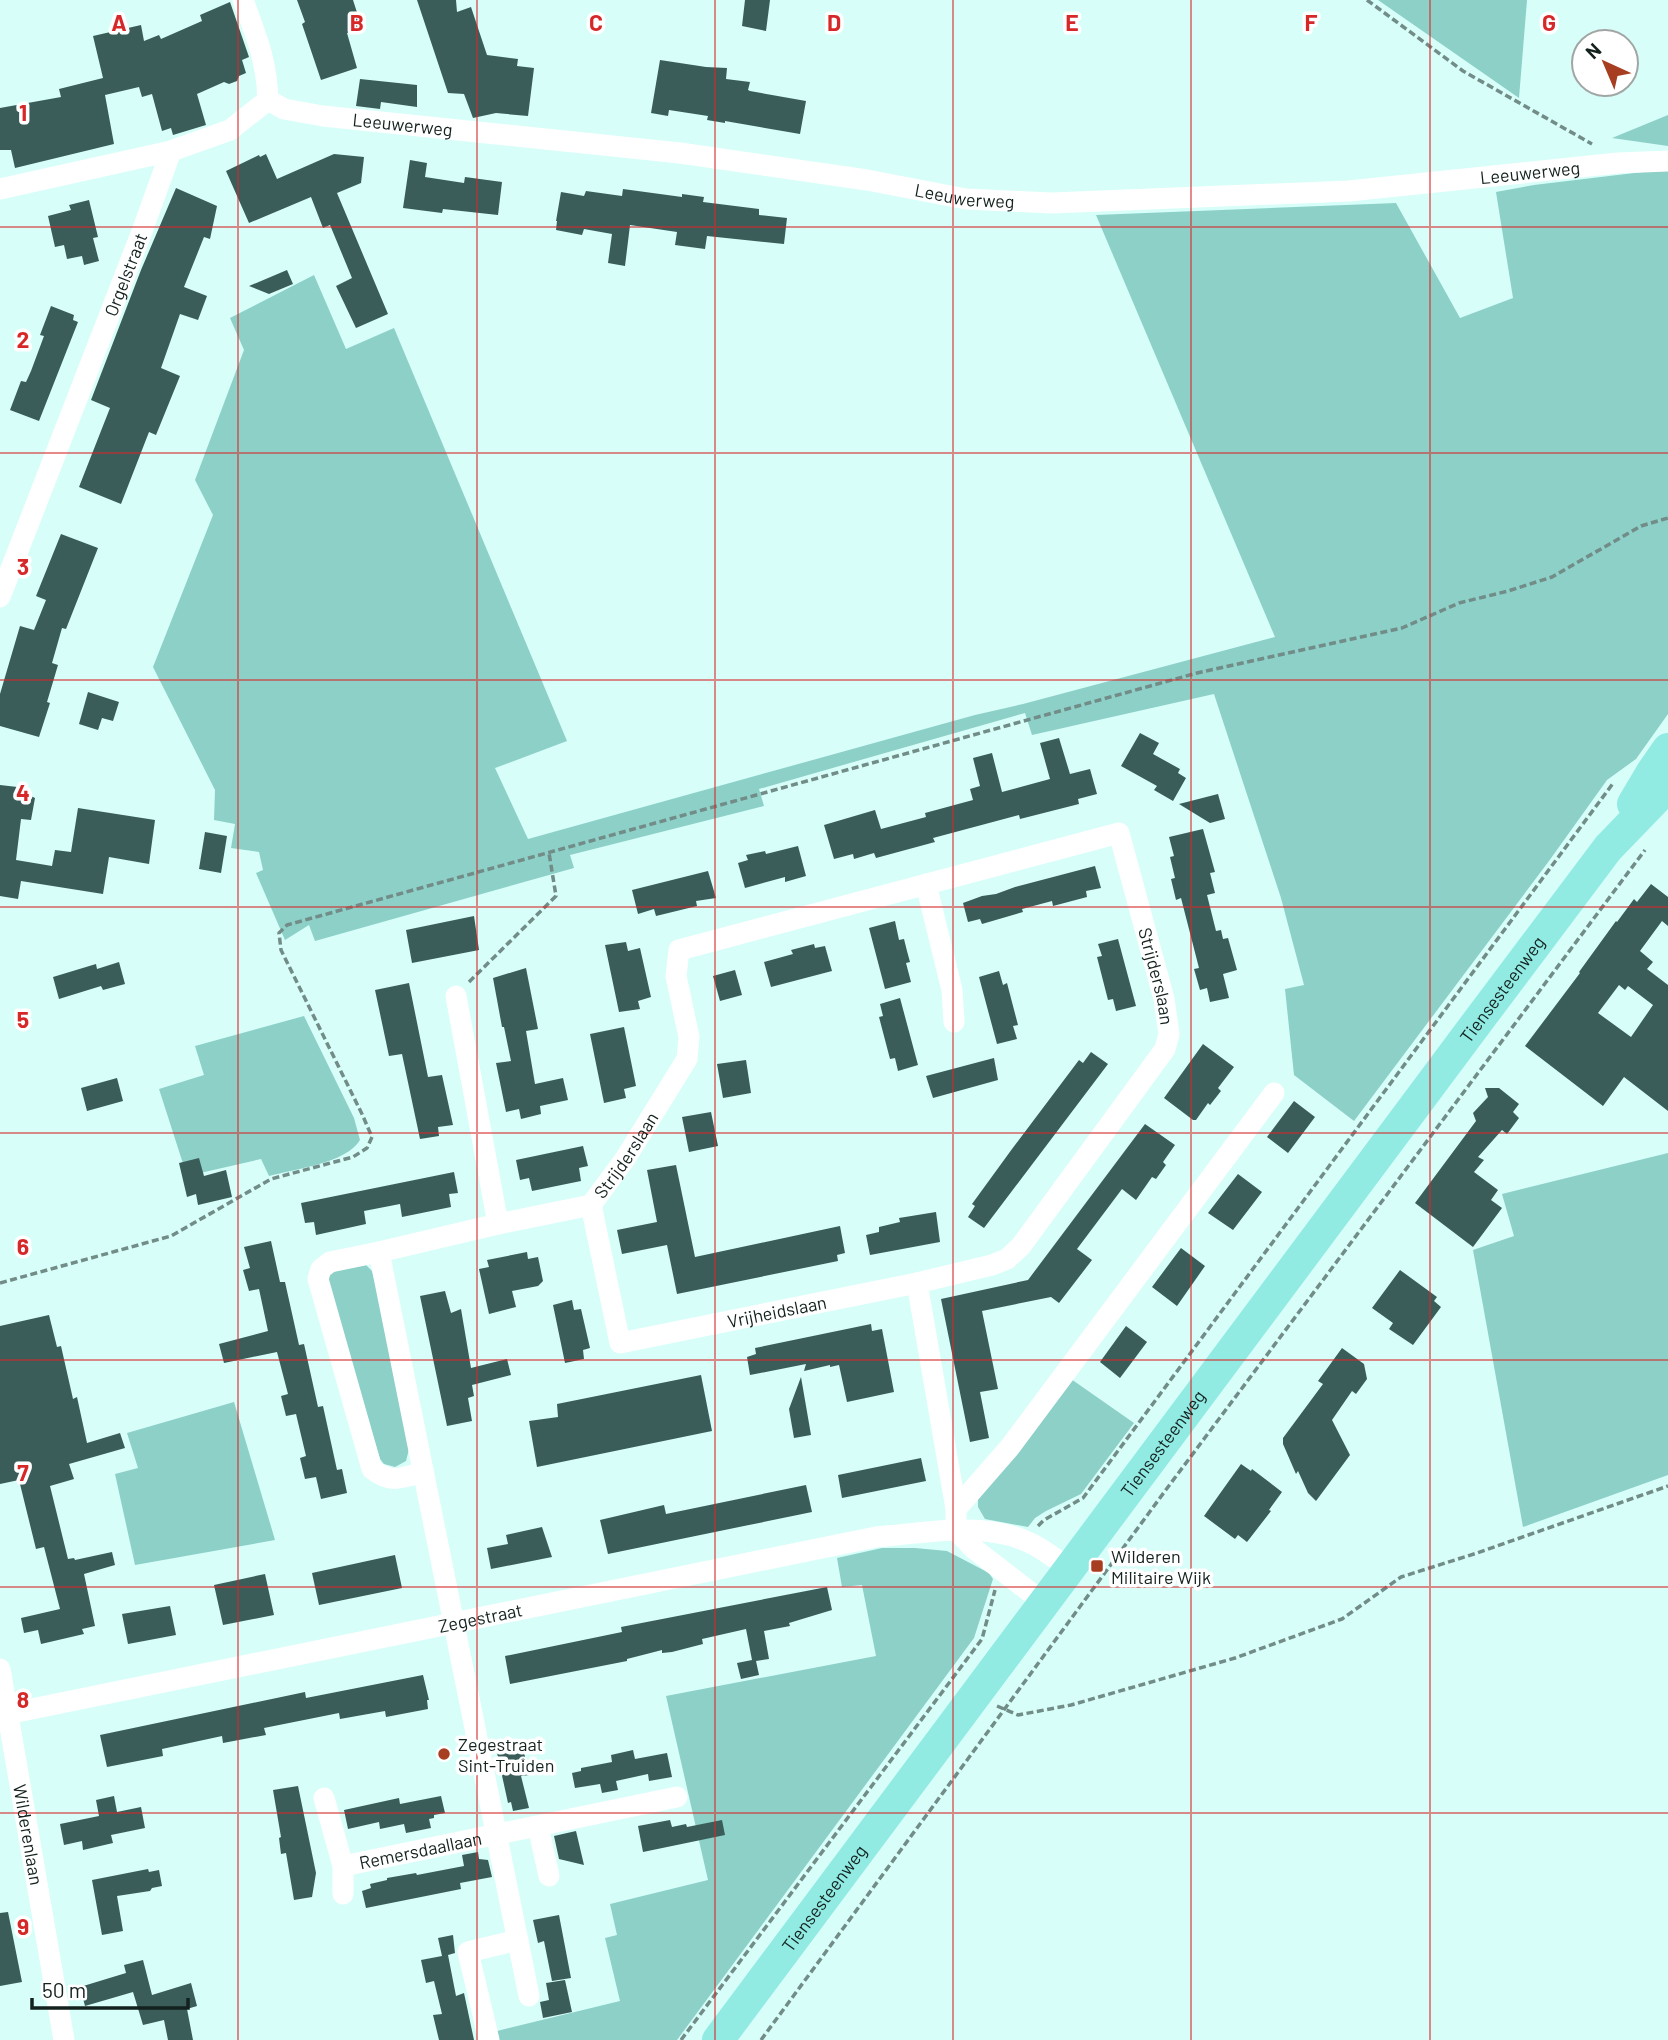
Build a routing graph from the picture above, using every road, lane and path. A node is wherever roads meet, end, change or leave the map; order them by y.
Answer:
1 (243, 0) edge
2 (1367, 0) edge
3 (268, 100) junction
4 (171, 151) junction
5 (1668, 161) edge
6 (1618, 163) junction
7 (0, 189) edge
8 (1668, 518) edge
9 (0, 597) edge
10 (1668, 749) edge
11 (1619, 779) dead end
12 (1668, 786) edge
13 (1652, 841) dead end
14 (1608, 848) junction
15 (549, 853) junction
16 (926, 884) junction
17 (456, 996) joint
18 (954, 1022) dead end
19 (1275, 1093) dead end
20 (591, 1205) junction
21 (498, 1224) junction
22 (379, 1252) junction
23 (0, 1283) edge
24 (917, 1283) junction
25 (423, 1472) junction
26 (1668, 1486) edge
27 (956, 1520) junction
28 (1028, 1541) junction
29 (1070, 1569) junction
30 (1005, 1574) junction
31 (1044, 1604) junction
32 (453, 1623) junction
33 (0, 1669) edge
34 (1004, 1710) junction
35 (7, 1714) junction
36 (677, 1797) dead end
37 (324, 1798) dead end
38 (538, 1826) junction
39 (496, 1834) junction
40 (343, 1866) junction
41 (549, 1877) dead end
42 (344, 1894) dead end
43 (518, 1940) junction
44 (529, 1996) dead end
45 (64, 2040) edge
46 (489, 2040) edge
47 (681, 2040) edge
48 (718, 2040) edge
49 (761, 2040) edge

1 - 3 street
2 - 6 path
3 - 4 street
3 - 6 street, Leeuwerweg
4 - 7 street
4 - 9 street, Orgelstraat
5 - 6 street, Leeuwerweg
8 - 15 path
10 - 14 main road, Tiensesteenweg
11 - 28 path
12 - 14 main road, Tiensesteenweg
13 - 34 path
14 - 29 main road, Tiensesteenweg
15 - 17 path
15 - 23 path
16 - 18 street
16 - 20 street, Strijderslaan
16 - 24 street, Strijderslaan
17 - 21 street
19 - 27 street
20 - 21 street
20 - 24 street, Vrijheidslaan
21 - 22 street
22 - 25 street
22 - 25 street
24 - 27 street
25 - 32 street
26 - 34 path
27 - 28 street, Zegestraat
27 - 30 street
27 - 32 street, Zegestraat
28 - 29 street, Zegestraat
29 - 31 main road, Tiensesteenweg
30 - 31 street
30 - 47 path
31 - 48 main road, Tiensesteenweg
32 - 35 street, Zegestraat
32 - 39 street, Remersdaallaan
33 - 35 street, Wilderenlaan
34 - 49 path
35 - 45 street, Wilderenlaan
36 - 38 street, Remersdaallaan
37 - 40 street, Remersdaallaan
38 - 39 street, Remersdaallaan
38 - 41 street
39 - 40 street, Remersdaallaan
39 - 43 street, Remersdaallaan
40 - 42 street, Remersdaallaan
43 - 44 street, Remersdaallaan
43 - 46 street

